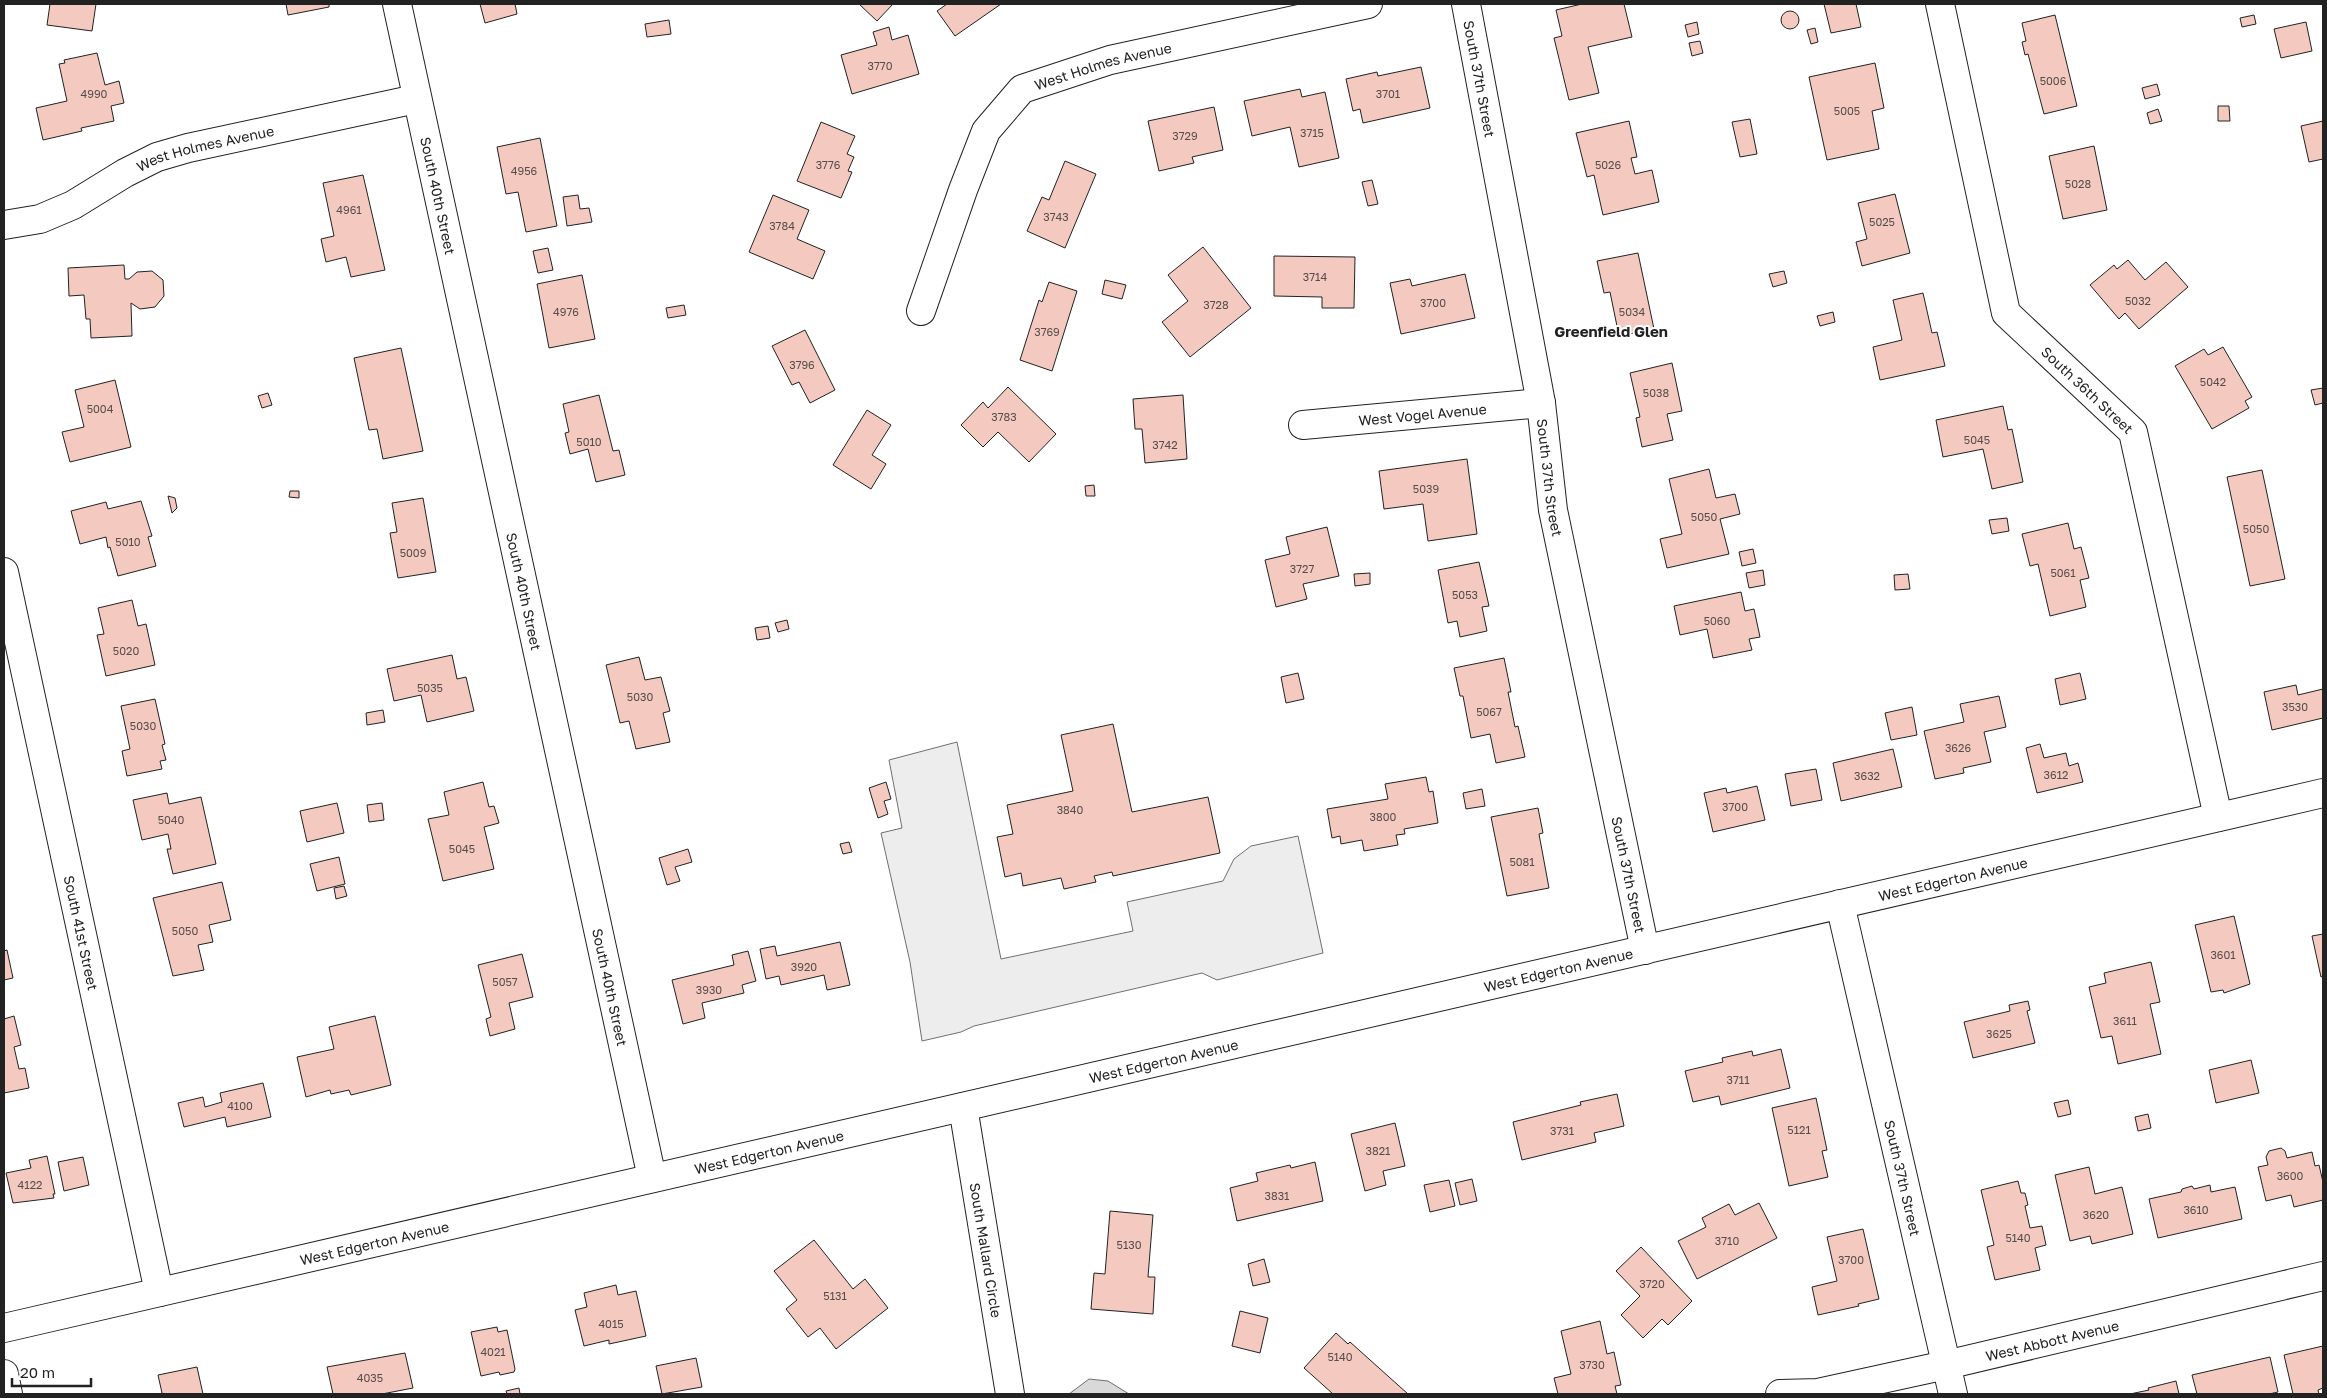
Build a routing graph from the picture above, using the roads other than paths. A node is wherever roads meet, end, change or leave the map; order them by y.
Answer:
1 (397, 4) edge
2 (1368, 4) edge
3 (1466, 4) edge
4 (1940, 4) edge
5 (416, 99) junction
6 (4, 225) edge
7 (921, 312) dead end
8 (1541, 403) junction
9 (1304, 424) dead end
10 (4, 572) edge
11 (2323, 793) edge
12 (2218, 817) junction
13 (1840, 904) junction
14 (1645, 950) junction
15 (963, 1107) junction
16 (652, 1178) junction
17 (2323, 1276) edge
18 (159, 1292) junction
19 (4, 1328) edge
20 (1946, 1365) junction
21 (4, 1374) edge
22 (8, 1394) edge
23 (1010, 1394) edge
24 (1780, 1394) edge
25 (1953, 1394) edge

1 - 5 street, South 40th Street
2 - 7 street, West Holmes Avenue
3 - 8 street, South 37th Street
4 - 12 street, South 36th Street
5 - 6 street, West Holmes Avenue
5 - 16 street, South 40th Street
8 - 9 street, West Vogel Avenue
8 - 14 street, South 37th Street
10 - 18 street, South 41st Street
11 - 12 street, West Edgerton Avenue
12 - 13 street, West Edgerton Avenue
13 - 14 street, West Edgerton Avenue
13 - 20 street, South 37th Street
14 - 15 street, West Edgerton Avenue
15 - 16 street, West Edgerton Avenue
15 - 23 street, South Mallard Circle
16 - 18 street, West Edgerton Avenue
17 - 20 street, West Abbott Avenue
18 - 19 street, West Edgerton Avenue
20 - 24 street, West Abbott Avenue
20 - 25 street, South 37th Street
21 - 22 street

